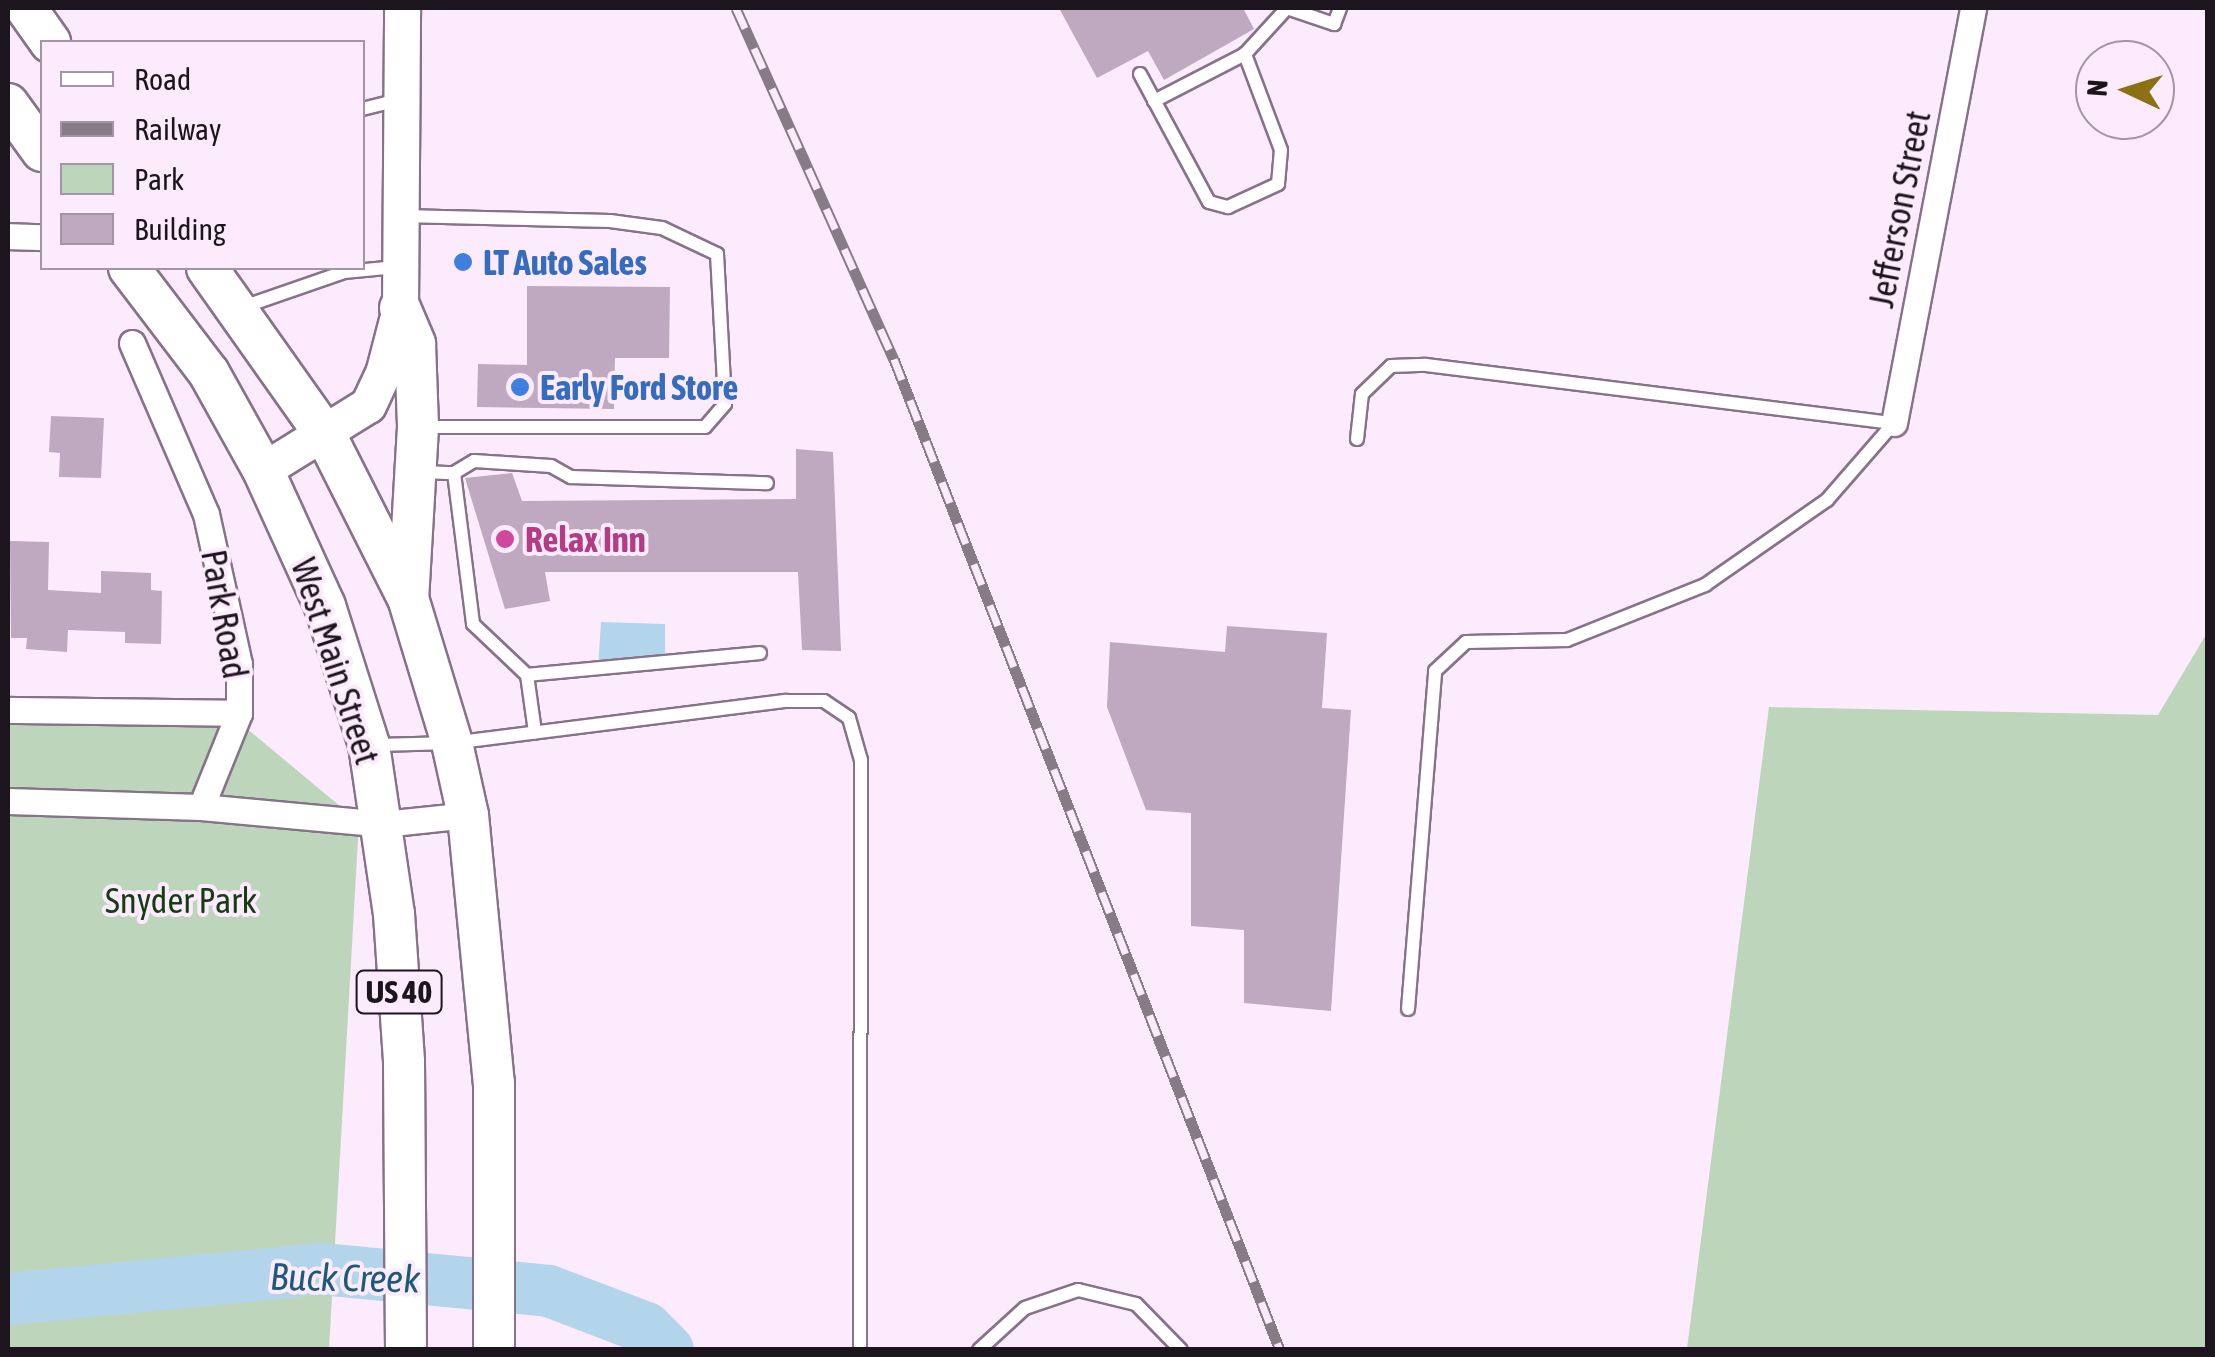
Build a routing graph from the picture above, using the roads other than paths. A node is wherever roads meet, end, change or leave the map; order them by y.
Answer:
1 (26, 8) edge
2 (402, 8) edge
3 (1287, 8) edge
4 (1340, 8) edge
5 (1972, 8) edge
6 (49, 40) edge
7 (1246, 54) junction
8 (1140, 74) dead end
9 (398, 100) junction
10 (1154, 101) junction
11 (8, 104) edge
12 (365, 108) edge
13 (40, 148) edge
14 (398, 216) junction
15 (8, 236) edge
16 (40, 237) edge
17 (399, 267) junction
18 (131, 270) edge
19 (208, 270) edge
20 (400, 308) junction
21 (237, 309) junction
22 (132, 343) dead end
23 (1894, 422) junction
24 (418, 427) junction
25 (326, 436) junction
26 (1357, 439) dead end
27 (263, 470) junction
28 (436, 472) junction
29 (767, 483) dead end
30 (408, 598) junction
31 (760, 653) dead end
32 (527, 675) junction
33 (8, 710) edge
34 (239, 712) junction
35 (535, 732) junction
36 (452, 742) junction
37 (369, 745) junction
38 (8, 801) edge
39 (202, 807) junction
40 (468, 815) junction
41 (383, 824) junction
42 (1408, 1009) dead end
43 (406, 1350) edge
44 (494, 1350) edge
45 (860, 1350) edge
46 (980, 1350) edge
47 (1181, 1350) edge

1 - 6 main road
2 - 9 street
3 - 4 lane
3 - 7 lane
5 - 23 street, Jefferson Street
7 - 10 lane
7 - 10 lane
8 - 10 lane
9 - 12 lane
9 - 14 street
11 - 13 main road
14 - 17 street
14 - 24 lane
15 - 16 street
17 - 20 street
17 - 21 lane
18 - 27 main road, US 40
19 - 21 main road, US 40
20 - 24 main road
20 - 25 street
21 - 25 main road, US 40
22 - 34 street, Park Road
23 - 26 lane
23 - 42 lane
24 - 28 main road
25 - 27 street
25 - 30 main road, US 40
27 - 37 main road, West Main Street / US 40
28 - 29 lane
28 - 30 main road
28 - 32 lane
30 - 36 main road, US 40
31 - 32 lane
32 - 35 lane
33 - 34 street
34 - 39 street, Park Road
35 - 36 lane
35 - 45 lane
36 - 37 lane
36 - 40 main road, US 40
37 - 41 main road, West Main Street / US 40
38 - 39 street
39 - 41 street
40 - 41 street
40 - 44 main road, US 40
41 - 43 main road, West Main Street / US 40
46 - 47 lane

